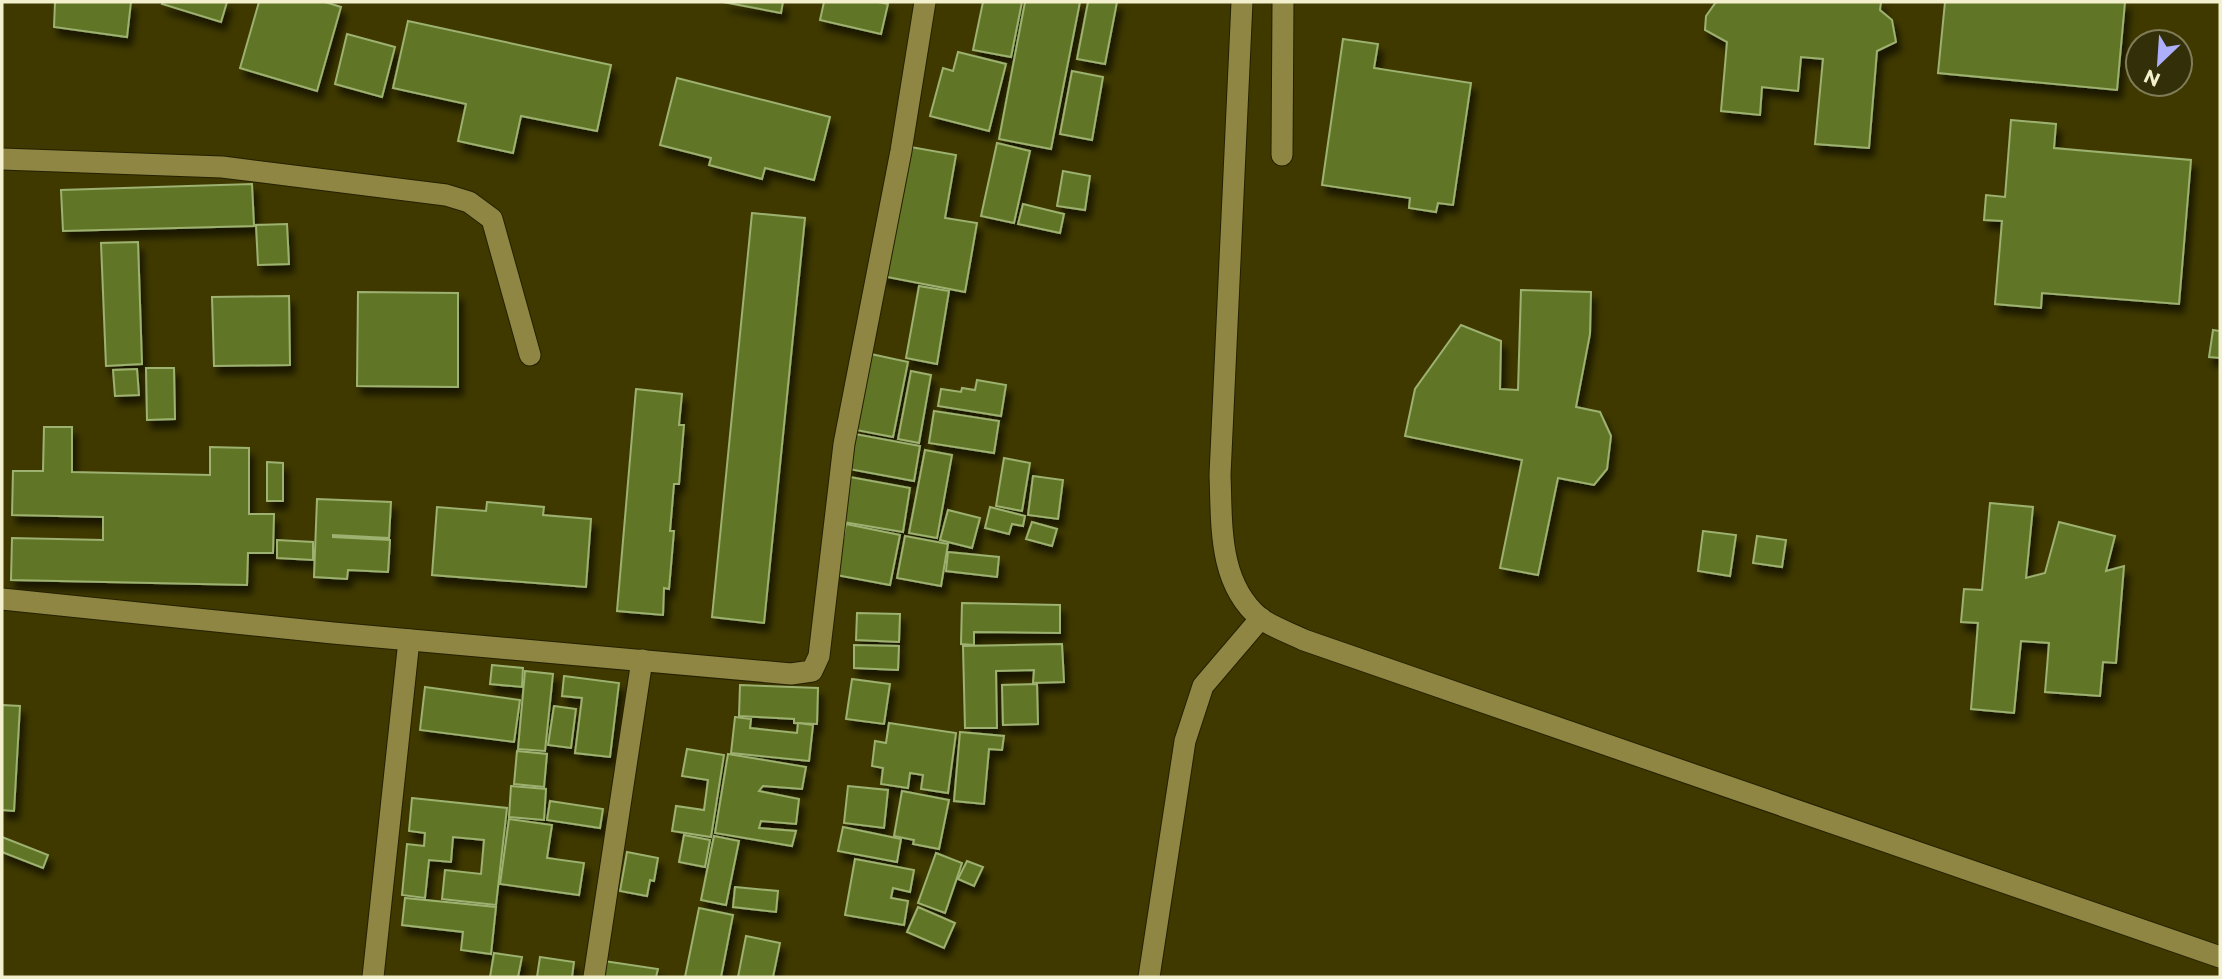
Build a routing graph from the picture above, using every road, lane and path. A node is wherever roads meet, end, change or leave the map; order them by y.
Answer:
1 (925, 2) edge
2 (1241, 2) edge
3 (1283, 2) edge
4 (1282, 155) dead end
5 (2, 159) edge
6 (530, 355) dead end
7 (2, 599) edge
8 (1261, 618) junction
9 (410, 640) junction
10 (642, 660) junction
11 (2220, 957) edge
12 (373, 977) edge
13 (594, 977) edge
14 (1149, 977) edge

1 - 10 street
2 - 8 street
3 - 4 street
5 - 6 street
7 - 9 street
8 - 11 street
8 - 14 street
9 - 10 street
9 - 12 street
10 - 13 street

